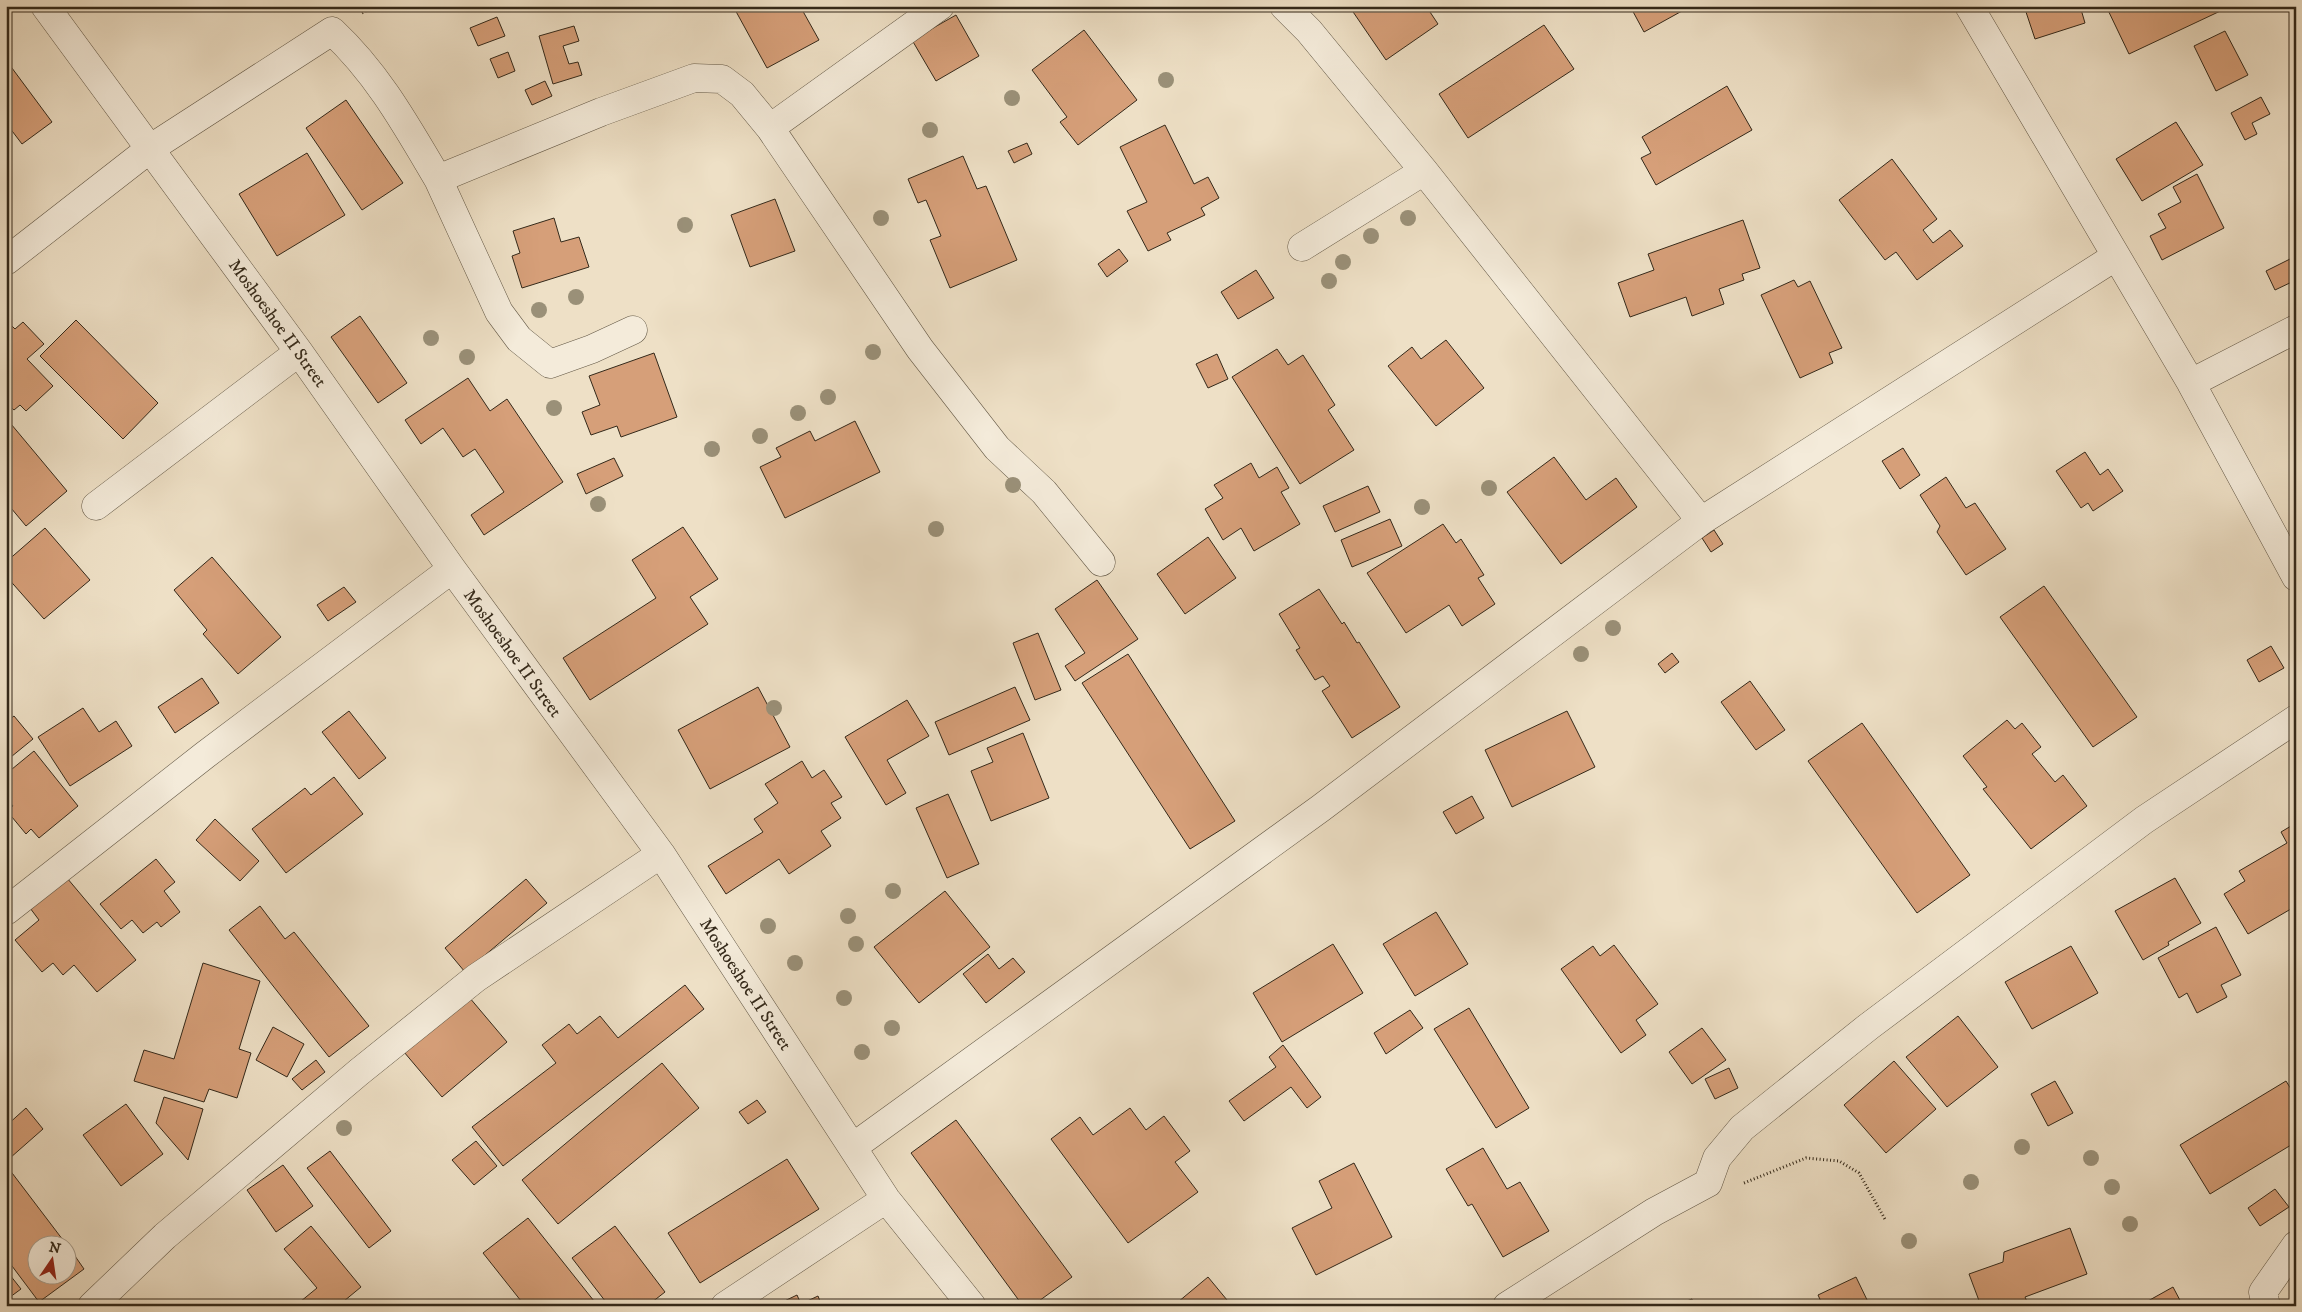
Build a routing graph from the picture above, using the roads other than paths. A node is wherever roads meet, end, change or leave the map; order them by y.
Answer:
1 (45, 6) edge
2 (940, 6) edge
3 (1284, 6) edge
4 (1969, 6) edge
5 (770, 128) junction
6 (151, 148) junction
7 (1424, 171) junction
8 (438, 179) junction
9 (1302, 247) dead end
10 (2115, 257) junction
11 (6, 261) edge
12 (2296, 329) edge
13 (633, 330) dead end
14 (299, 352) junction
15 (2191, 383) junction
16 (96, 506) dead end
17 (1701, 522) junction
18 (1101, 562) dead end
19 (452, 569) junction
20 (2296, 577) edge
21 (2296, 719) edge
22 (661, 854) junction
23 (6, 911) edge
24 (853, 1147) junction
25 (886, 1198) junction
26 (2296, 1245) edge
27 (92, 1306) edge
28 (725, 1306) edge
29 (972, 1306) edge
30 (1507, 1306) edge
31 (2266, 1306) edge

1 - 6 street, Moshoeshoe II Street
2 - 5 street
3 - 7 street
4 - 10 street
5 - 8 street
5 - 18 street
6 - 8 street
6 - 11 street
6 - 14 street, Moshoeshoe II Street
7 - 9 street
7 - 17 street
8 - 13 street
10 - 15 street
10 - 17 street
12 - 15 street
14 - 16 street
14 - 19 street, Moshoeshoe II Street
15 - 20 street
17 - 24 street
19 - 22 street, Moshoeshoe II Street
19 - 23 street
21 - 30 street
22 - 24 street, Moshoeshoe II Street
22 - 27 street
24 - 25 street, Moshoeshoe II Street
25 - 28 street
25 - 29 street, Moshoeshoe II Street
26 - 31 street

